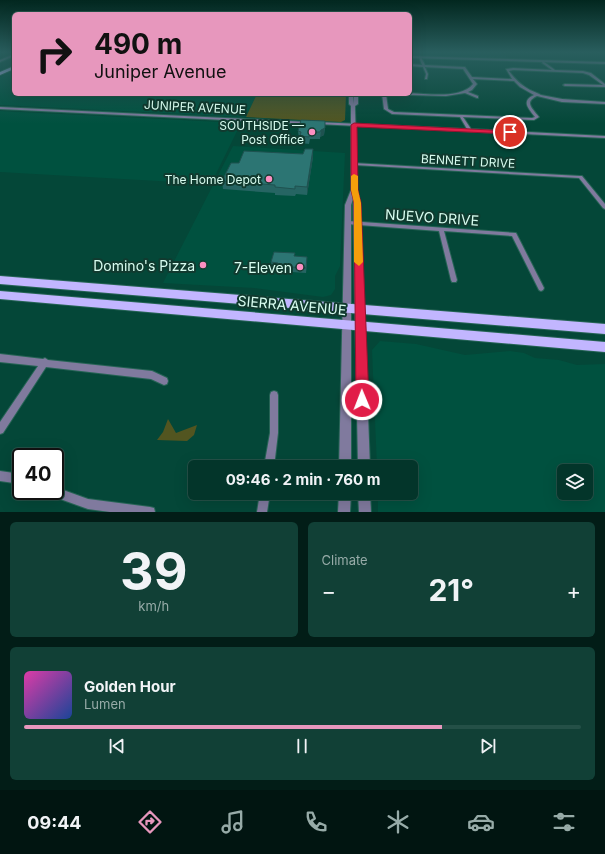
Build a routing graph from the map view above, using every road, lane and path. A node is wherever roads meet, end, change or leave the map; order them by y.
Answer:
1 (512, 76) edge
2 (591, 76) edge
3 (472, 78) joint
4 (515, 80) junction
5 (565, 85) dead end
6 (605, 86) edge
7 (465, 92) junction
8 (412, 94) edge
9 (538, 94) junction
10 (351, 96) edge
11 (356, 96) edge
12 (384, 96) edge
13 (477, 97) dead end
14 (605, 103) edge
15 (354, 106) junction
16 (0, 108) edge
17 (461, 116) junction
18 (354, 125) junction
19 (468, 130) junction
20 (605, 137) edge
21 (355, 164) junction
22 (354, 190) junction
23 (605, 207) edge
24 (348, 223) junction
25 (358, 224) junction
26 (441, 229) junction
27 (0, 280) edge
28 (454, 280) dead end
29 (541, 288) dead end
30 (0, 295) edge
31 (347, 307) junction
32 (360, 308) junction
33 (346, 325) junction
34 (360, 326) junction
35 (605, 329) edge
36 (605, 347) edge
37 (0, 358) edge
38 (45, 362) junction
39 (164, 381) dead end
40 (274, 395) dead end
41 (0, 430) edge
42 (270, 460) edge
43 (345, 460) edge
44 (364, 460) edge
45 (0, 476) edge
46 (12, 478) edge
47 (64, 495) edge
48 (264, 500) edge
49 (345, 500) edge
50 (364, 500) edge
51 (150, 512) edge
52 (262, 512) edge
53 (344, 512) edge
54 (365, 512) edge

1 - 4 street
2 - 6 street
3 - 4 street
3 - 7 street
4 - 9 street
5 - 6 street
7 - 8 street
7 - 13 street
9 - 14 street
9 - 17 street
10 - 15 street
11 - 15 street
12 - 17 street
15 - 18 street
16 - 18 street, JUNIPER AVENUE
17 - 19 street
18 - 19 street, JUNIPER AVENUE
18 - 21 street
19 - 20 street, JUNIPER AVENUE
21 - 22 street
21 - 23 street, BENNETT DRIVE
22 - 24 street
22 - 25 street
24 - 25 street, NUEVO DRIVE
24 - 31 street
25 - 26 street, NUEVO DRIVE
25 - 32 street
26 - 28 street
26 - 29 street, NUEVO DRIVE
27 - 31 main road, SIERRA AVENUE
30 - 33 main road, SIERRA AVENUE
31 - 32 main road, SIERRA AVENUE
31 - 33 street
32 - 34 street
32 - 35 main road, SIERRA AVENUE
33 - 34 main road, SIERRA AVENUE
33 - 43 street
34 - 36 main road, SIERRA AVENUE
34 - 44 street
37 - 38 street
38 - 39 street
38 - 41 street
40 - 42 street
45 - 46 street
47 - 51 street
48 - 52 street
49 - 53 street
50 - 54 street

